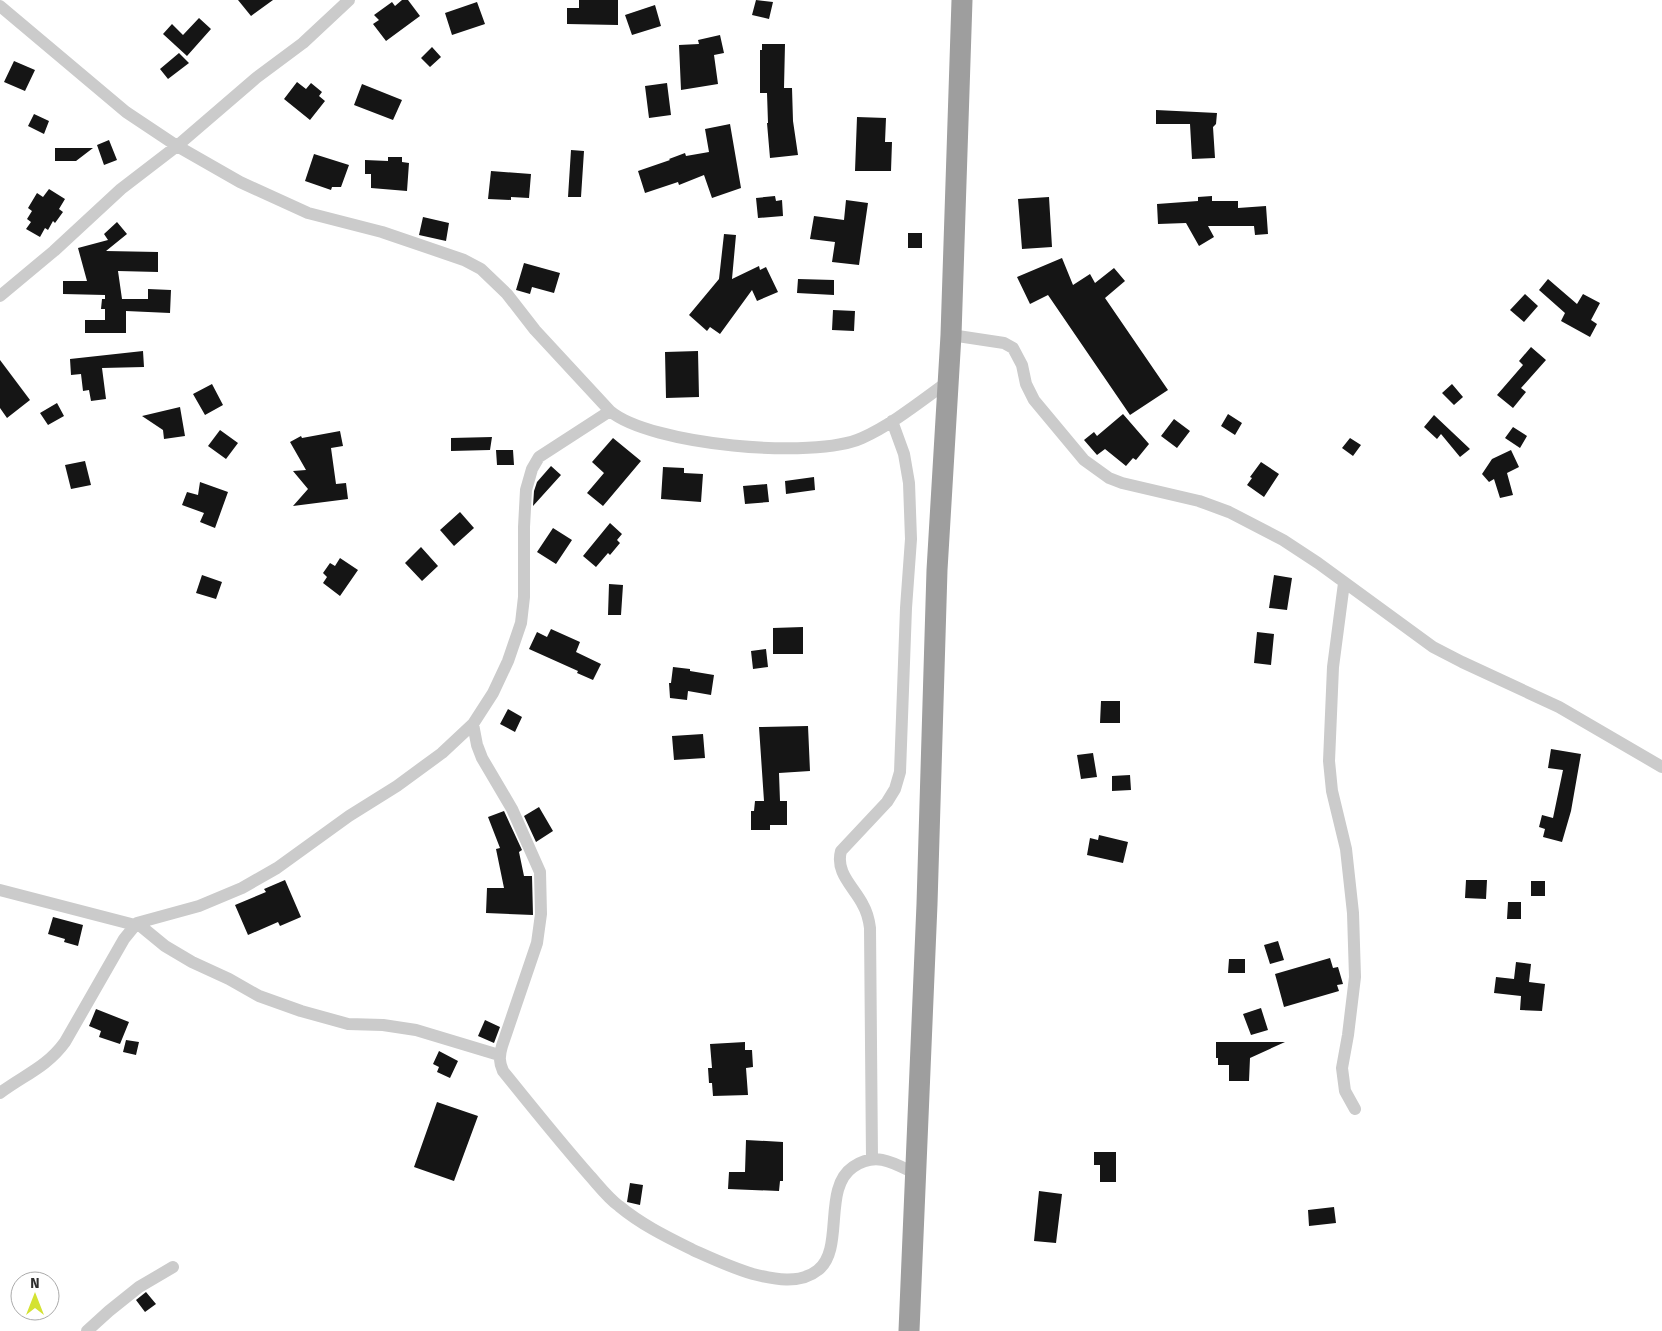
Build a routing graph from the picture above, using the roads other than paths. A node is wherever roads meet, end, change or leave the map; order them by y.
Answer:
1 (349, 0) edge
2 (962, 0) edge
3 (0, 6) edge
4 (176, 146) junction
5 (0, 296) edge
6 (951, 335) junction
7 (949, 381) junction
8 (610, 411) junction
9 (892, 421) junction
10 (1344, 583) junction
11 (473, 724) junction
12 (1662, 767) edge
13 (0, 890) edge
14 (136, 924) junction
15 (499, 1055) junction
16 (0, 1093) edge
17 (1355, 1109) dead end
18 (872, 1159) junction
19 (916, 1174) junction
20 (173, 1267) dead end
21 (87, 1331) edge
22 (909, 1331) edge

1 - 4 street
2 - 6 highway
3 - 4 street
4 - 5 street
4 - 8 street
6 - 7 highway
6 - 10 street
7 - 9 street
7 - 19 highway
8 - 9 street
8 - 11 street
9 - 18 street
10 - 12 street
10 - 17 street
11 - 14 street
11 - 15 street
13 - 14 street
14 - 15 street
14 - 16 street
15 - 18 street
18 - 19 street
19 - 22 highway
20 - 21 street

